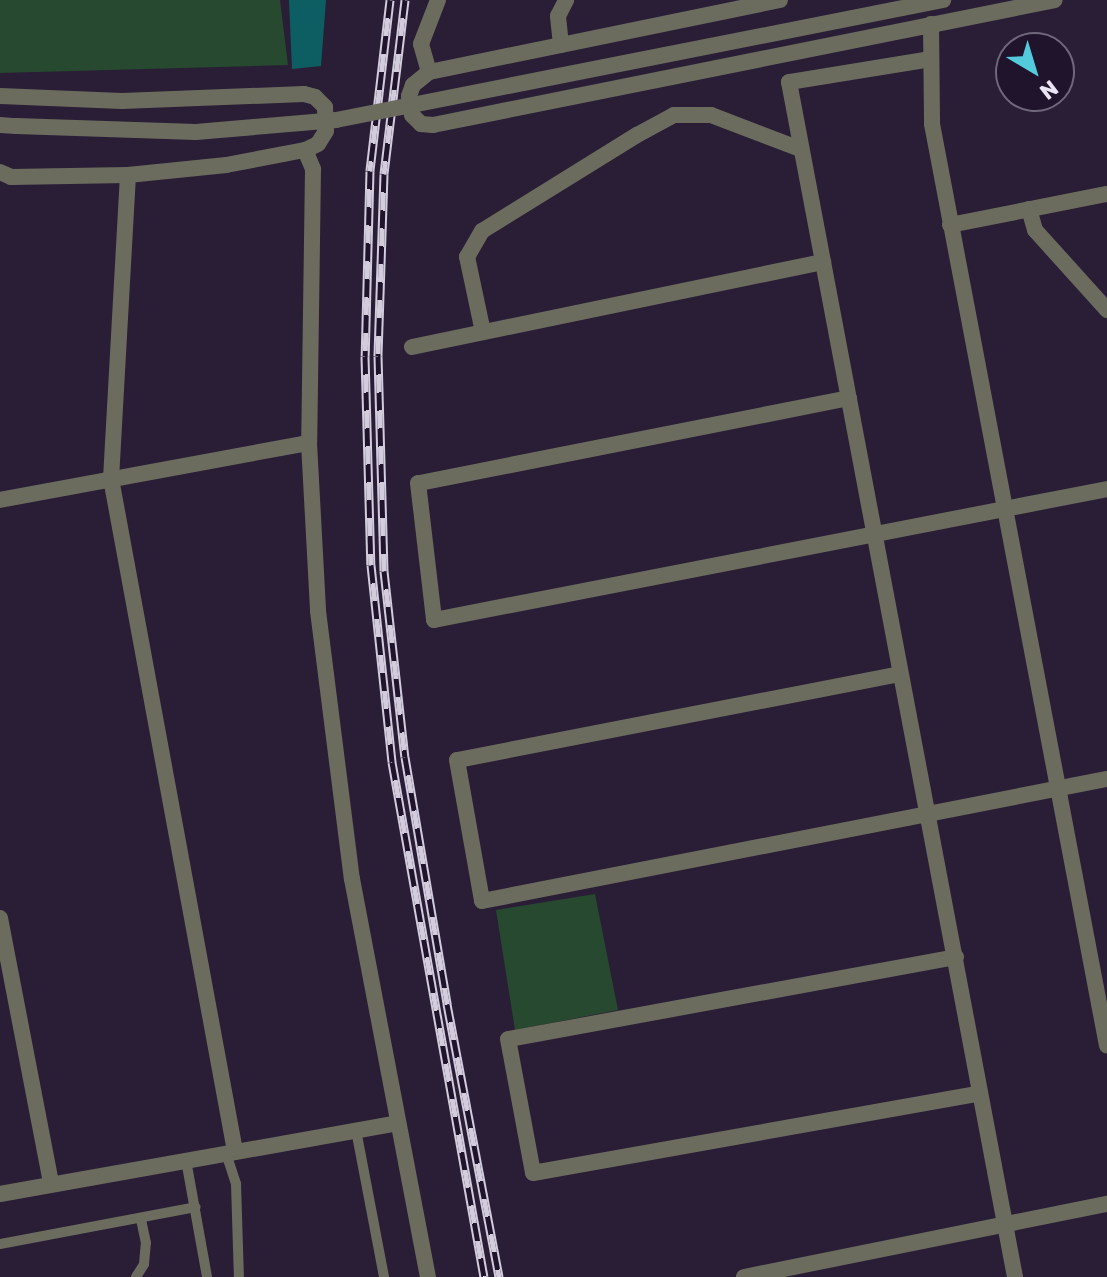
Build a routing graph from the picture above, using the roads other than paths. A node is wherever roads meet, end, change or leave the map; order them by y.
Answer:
1 (438, 0) edge
2 (566, 0) edge
3 (780, 0) edge
4 (932, 0) edge
5 (943, 0) edge
6 (1055, 0) edge
7 (931, 24) junction
8 (561, 45) junction
9 (931, 59) junction
10 (429, 72) junction
11 (0, 96) edge
12 (8, 125) edge
13 (800, 149) junction
14 (305, 150) junction
15 (0, 172) edge
16 (128, 175) junction
17 (1107, 194) edge
18 (1029, 209) junction
19 (950, 225) junction
20 (823, 262) junction
21 (1107, 310) edge
22 (483, 332) junction
23 (412, 347) dead end
24 (849, 398) junction
25 (309, 443) junction
26 (111, 479) junction
27 (1107, 489) edge
28 (0, 500) edge
29 (1003, 507) junction
30 (876, 533) junction
31 (900, 674) junction
32 (1107, 779) edge
33 (1057, 789) junction
34 (928, 815) junction
35 (0, 918) edge
36 (956, 957) junction
37 (1107, 1046) edge
38 (980, 1093) junction
39 (398, 1123) junction
40 (356, 1130) junction
41 (231, 1152) junction
42 (186, 1160) junction
43 (51, 1184) junction
44 (0, 1194) edge
45 (1107, 1204) edge
46 (196, 1207) junction
47 (141, 1219) junction
48 (1006, 1226) junction
49 (0, 1244) edge
50 (136, 1277) edge
51 (207, 1277) edge
52 (239, 1277) edge
53 (384, 1277) edge
54 (428, 1277) edge
55 (744, 1277) edge
56 (1015, 1277) edge

1 - 10 street
2 - 8 street
3 - 8 street
4 - 7 street
5 - 12 street, bridge
6 - 7 street
7 - 9 street
7 - 10 street
8 - 10 street
9 - 13 street
9 - 19 street
11 - 14 street
13 - 20 street
13 - 22 street
14 - 16 street
14 - 25 street
15 - 16 street
16 - 26 street
17 - 18 street
18 - 19 street
18 - 21 street
19 - 29 street
20 - 22 street
20 - 24 street
22 - 23 street
24 - 30 street
24 - 30 street
25 - 26 street
25 - 39 street
26 - 28 street
26 - 41 street
27 - 29 street
29 - 30 street
29 - 33 street
30 - 31 street
31 - 34 street
31 - 34 street
32 - 33 street
33 - 34 street
33 - 37 street
34 - 36 street
35 - 43 street
36 - 38 street
36 - 38 street
38 - 48 street
39 - 40 street
39 - 54 street
40 - 41 street
40 - 53 lane
41 - 42 street
41 - 52 lane
42 - 43 street
42 - 46 lane
43 - 44 street
45 - 48 street
46 - 47 lane
46 - 51 lane
47 - 49 lane
47 - 50 lane
48 - 55 street
48 - 56 street

